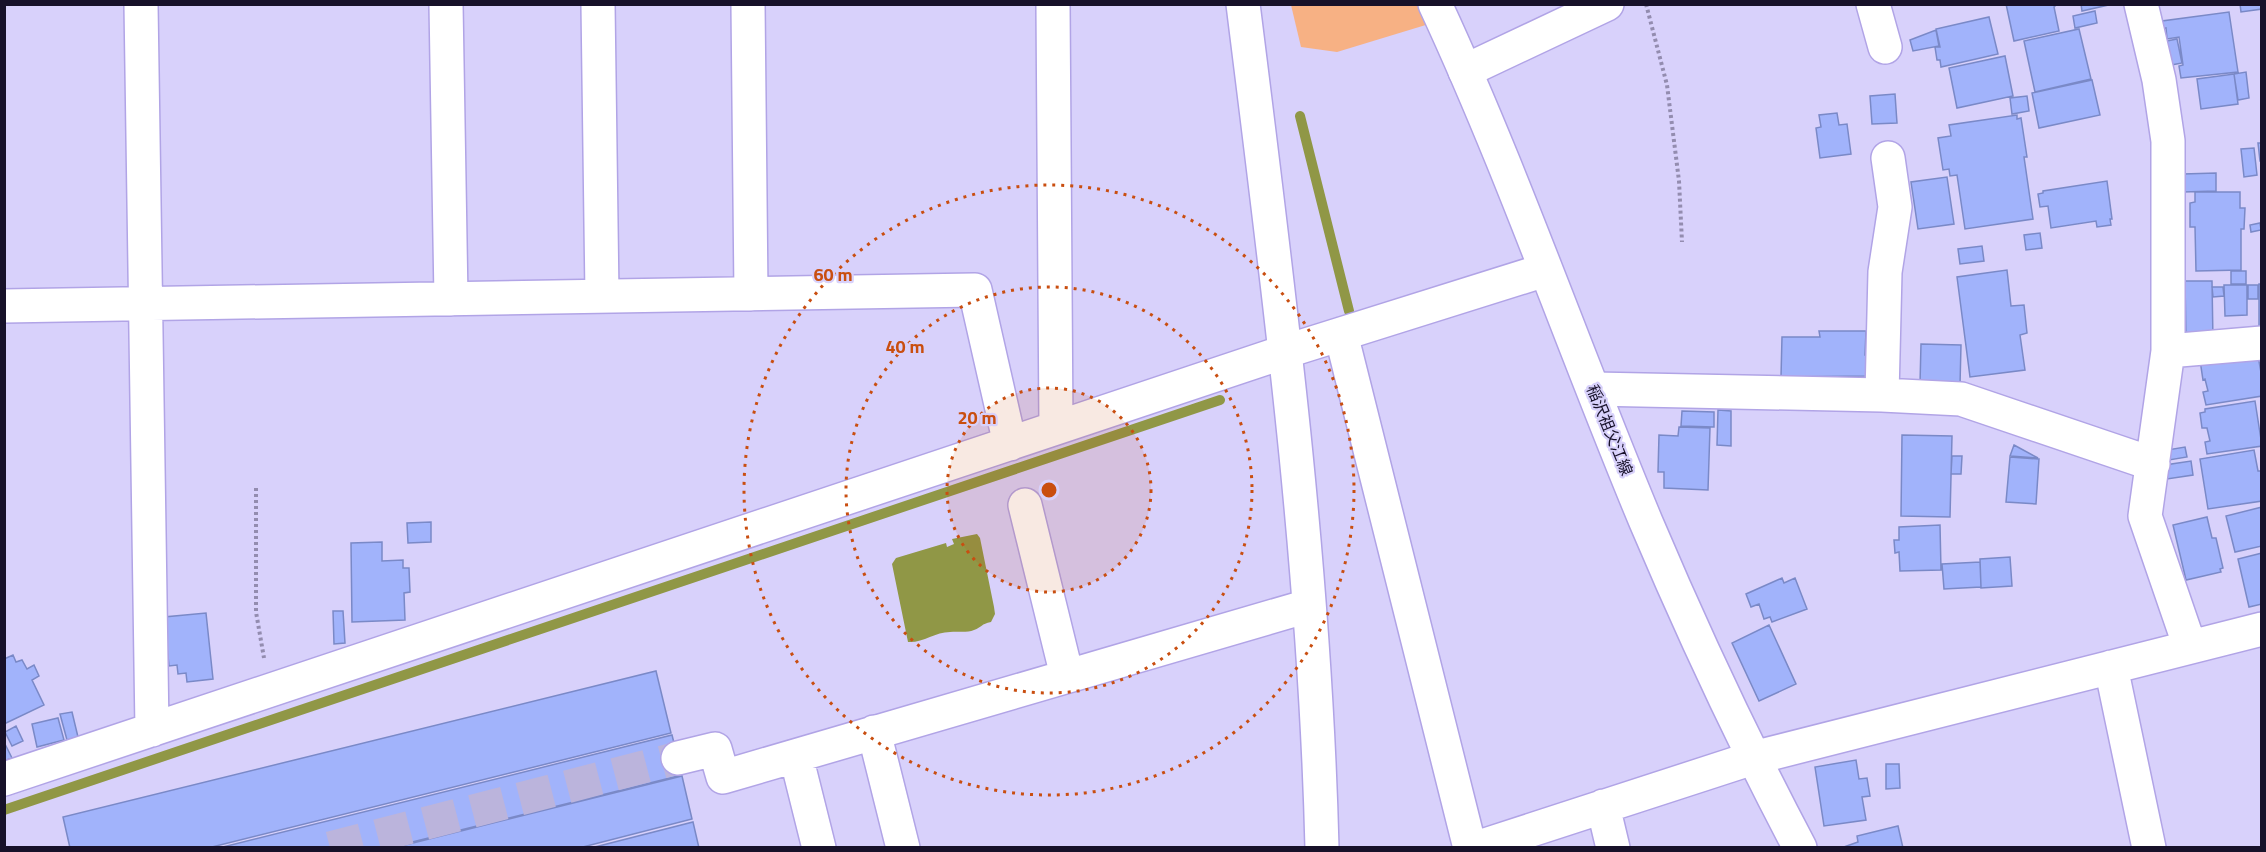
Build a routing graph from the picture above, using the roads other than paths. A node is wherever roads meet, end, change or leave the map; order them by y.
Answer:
1 (141, 4) edge
2 (446, 4) edge
3 (598, 4) edge
4 (748, 4) edge
5 (1053, 4) edge
6 (1244, 4) edge
7 (1435, 4) edge
8 (1608, 4) edge
9 (1873, 4) edge
10 (2141, 4) edge
11 (1556, 16) edge
12 (1885, 47) dead end
13 (1465, 71) junction
14 (1888, 158) dead end
15 (1545, 270) junction
16 (751, 294) junction
17 (602, 296) junction
18 (451, 299) junction
19 (146, 304) junction
20 (4, 306) edge
21 (1341, 334) junction
22 (2262, 343) edge
23 (1287, 351) junction
24 (2169, 351) junction
25 (1594, 389) junction
26 (1882, 395) junction
27 (1056, 428) junction
28 (1010, 444) junction
29 (2153, 464) junction
30 (1024, 505) dead end
31 (1308, 606) junction
32 (2262, 629) edge
33 (2190, 647) junction
34 (2111, 667) junction
35 (1066, 676) junction
36 (152, 730) junction
37 (874, 732) junction
38 (796, 756) junction
39 (678, 758) tunnel mouth
40 (1753, 758) junction
41 (4, 779) edge
42 (1603, 806) junction
43 (819, 848) edge
44 (903, 848) edge
45 (1322, 848) edge
46 (1470, 848) edge
47 (1476, 848) edge
48 (1613, 848) edge
49 (1800, 848) edge
50 (2149, 848) edge

1 - 19 street
2 - 18 street
3 - 17 street
4 - 16 street
5 - 27 street
6 - 23 street
7 - 13 street, 稲沢祖父江線
8 - 11 street
9 - 12 street
10 - 24 street
11 - 13 street
13 - 15 street, 稲沢祖父江線
14 - 26 street
15 - 21 street
15 - 25 street, 稲沢祖父江線
16 - 17 street
16 - 28 street
17 - 18 street
18 - 19 street
19 - 20 street
19 - 36 street
21 - 23 street
21 - 46 street
22 - 24 street
23 - 27 street
23 - 31 street
24 - 29 street
25 - 26 street
25 - 40 street, 稲沢祖父江線
26 - 29 street
27 - 28 street
28 - 36 street
29 - 33 street
30 - 35 street
31 - 35 street
31 - 45 street
32 - 33 street
33 - 34 street
34 - 40 street
34 - 50 street
35 - 37 street
36 - 41 street
37 - 38 street
37 - 44 street
38 - 39 street
38 - 43 street
40 - 42 street
40 - 49 street, 稲沢祖父江線
42 - 47 street
42 - 48 street

